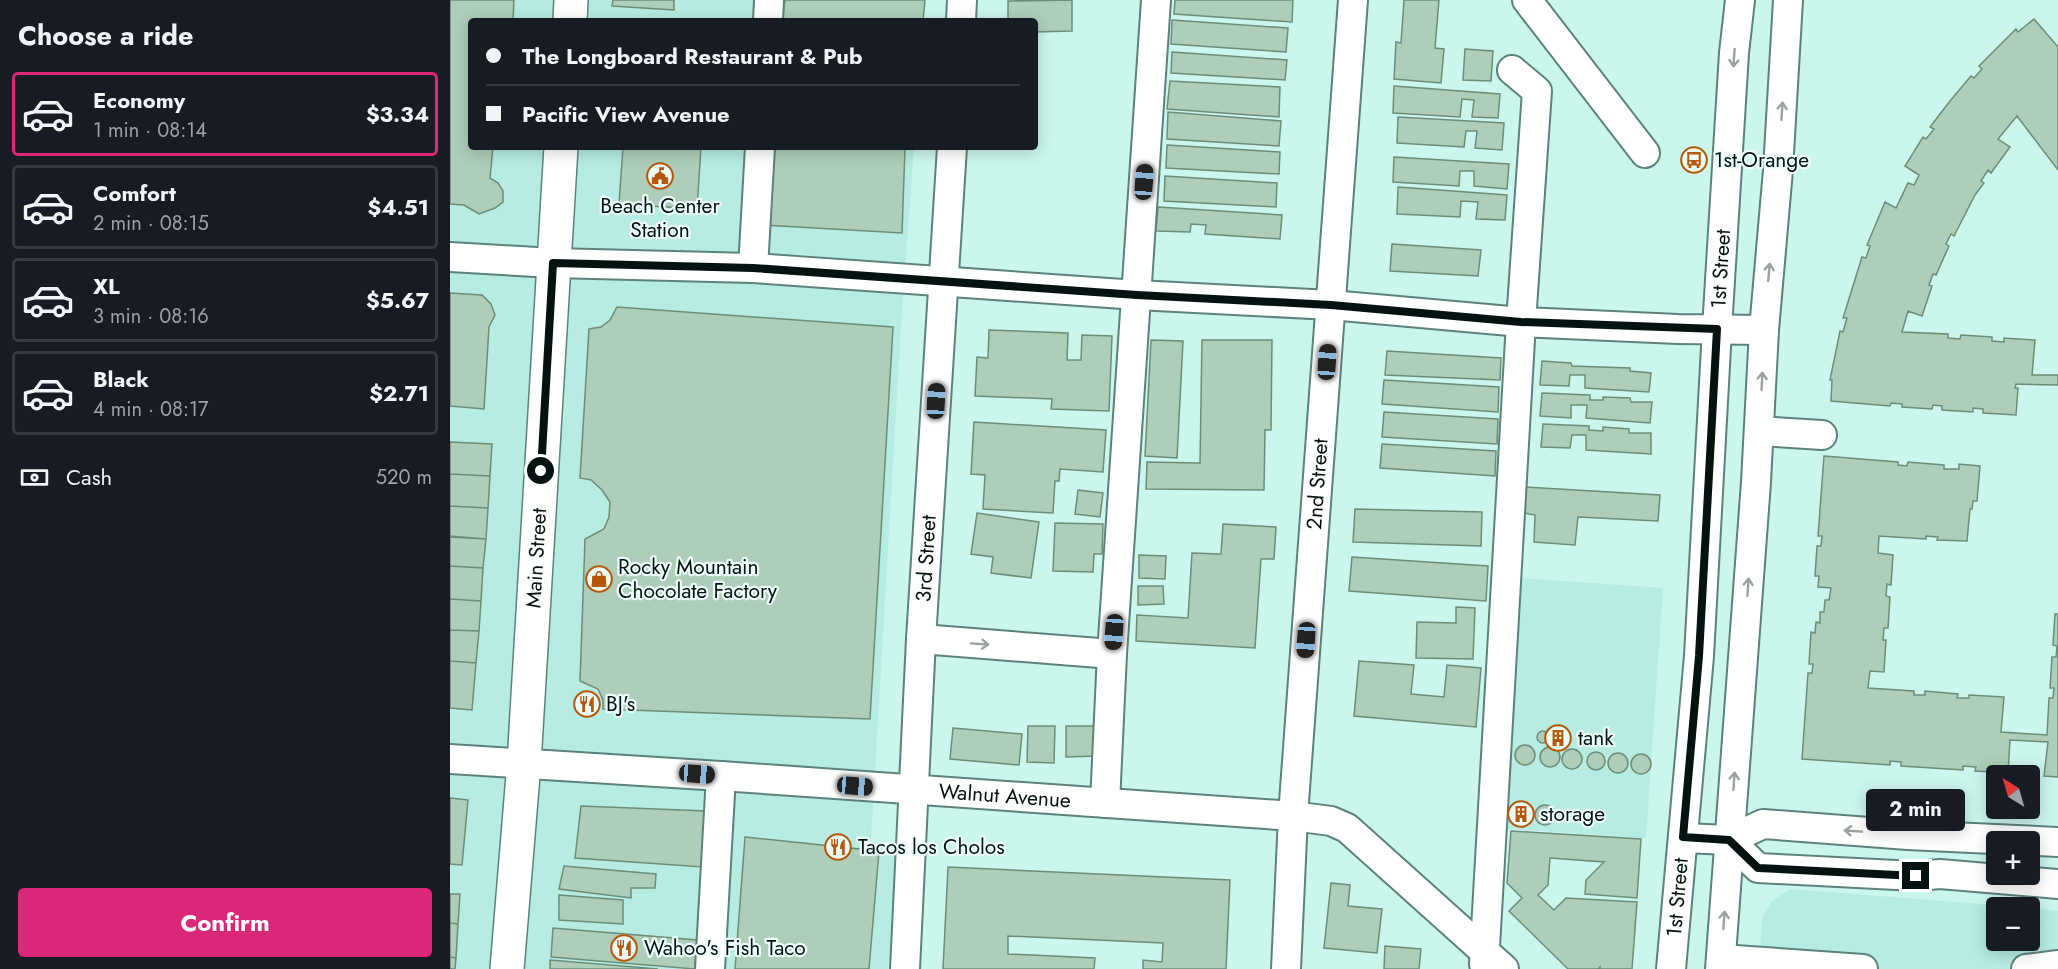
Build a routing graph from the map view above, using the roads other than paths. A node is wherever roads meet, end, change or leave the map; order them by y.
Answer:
1 (571, 0) edge
2 (769, 0) edge
3 (962, 0) edge
4 (1156, 0) edge
5 (1353, 0) edge
6 (1527, 0) edge
7 (1740, 0) edge
8 (1788, 0) edge
9 (570, 18) edge
10 (768, 18) edge
11 (961, 18) edge
12 (1512, 70) dead end
13 (561, 150) edge
14 (760, 150) edge
15 (952, 150) edge
16 (1646, 153) dead end
17 (450, 256) edge
18 (553, 263) junction
19 (753, 268) junction
20 (943, 283) junction
21 (1137, 295) junction
22 (1331, 305) junction
23 (1521, 322) junction
24 (1717, 329) junction
25 (1764, 330) junction
26 (1759, 431) junction
27 (1822, 435) dead end
28 (921, 639) junction
29 (1112, 654) junction
30 (450, 759) edge
31 (524, 763) junction
32 (721, 776) junction
33 (913, 790) junction
34 (1105, 803) junction
35 (1293, 816) junction
36 (1683, 837) junction
37 (1729, 840) junction
38 (2058, 842) edge
39 (2058, 884) edge
40 (1491, 963) edge
41 (1720, 964) edge
42 (2058, 965) edge
43 (507, 969) edge
44 (710, 969) edge
45 (905, 969) edge
46 (1286, 969) edge
47 (1671, 969) edge
48 (1863, 969) edge
49 (2026, 969) edge

1 - 9 main road
2 - 10 street
3 - 11 street
4 - 21 street
5 - 22 street, 2nd Street
6 - 16 street
7 -> 24 street, 1st Street
25 -> 8 street
12 - 23 street
13 - 18 main road, Main Street
14 - 19 street
15 - 20 street, 3rd Street
17 - 18 street
18 - 19 street
18 - 31 main road, Main Street
19 - 20 street
20 - 21 street
20 - 28 street, 3rd Street
21 - 22 street
21 - 29 street
22 - 23 street
22 - 35 street, 2nd Street
23 - 24 street
23 - 40 street
24 - 25 street
24 - 36 street, 1st Street
26 -> 25 street
26 - 27 street
37 -> 26 street
28 -> 29 street
28 - 33 street, 3rd Street
29 - 34 street
30 - 31 street, Walnut Avenue
31 - 32 street, Walnut Avenue
31 - 43 main road, Main Street
32 - 33 street, Walnut Avenue
32 - 44 street
33 - 34 street, Walnut Avenue
33 - 45 street, 3rd Street
34 - 35 street, Walnut Avenue
35 - 40 street, Walnut Avenue
35 - 46 street, 2nd Street
36 - 37 street
36 - 47 street, 1st Street
38 -> 37 street
37 - 39 street
41 -> 37 street
41 - 48 street
42 - 49 street

